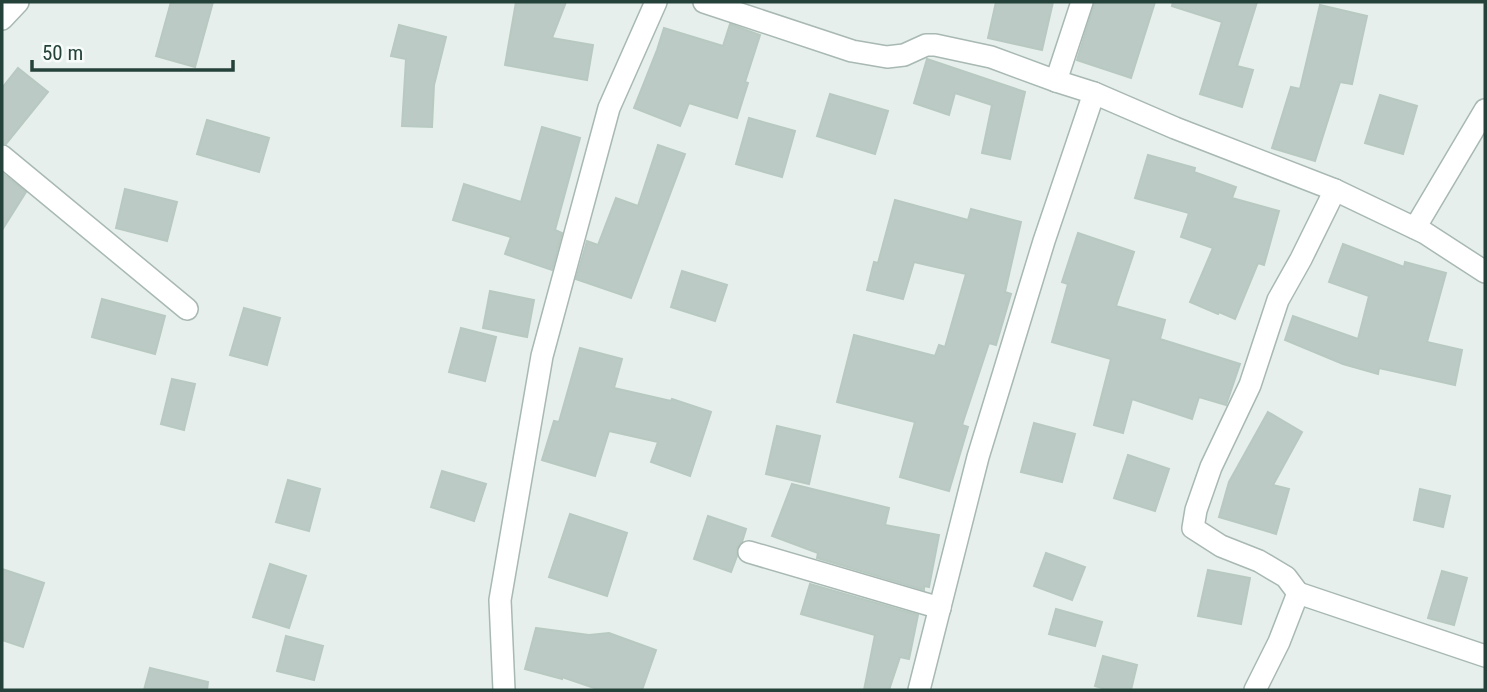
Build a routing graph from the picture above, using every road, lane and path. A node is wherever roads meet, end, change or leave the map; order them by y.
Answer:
1 (18, 2) edge
2 (656, 2) edge
3 (704, 2) edge
4 (1082, 2) edge
5 (2, 19) edge
6 (1056, 81) junction
7 (1094, 93) junction
8 (1485, 110) edge
9 (2, 156) edge
10 (1335, 190) junction
11 (1415, 228) junction
12 (1485, 272) edge
13 (187, 309) dead end
14 (749, 552) dead end
15 (1298, 593) junction
16 (940, 608) junction
17 (1485, 656) edge
18 (504, 690) edge
19 (919, 690) edge
20 (1255, 690) edge

1 - 5 street
2 - 18 street
3 - 6 street
4 - 6 street
6 - 7 street
7 - 10 street
7 - 16 street
8 - 11 street
9 - 13 street
10 - 11 street
10 - 15 street
11 - 12 street
14 - 16 street
15 - 17 street
15 - 20 street
16 - 19 street

